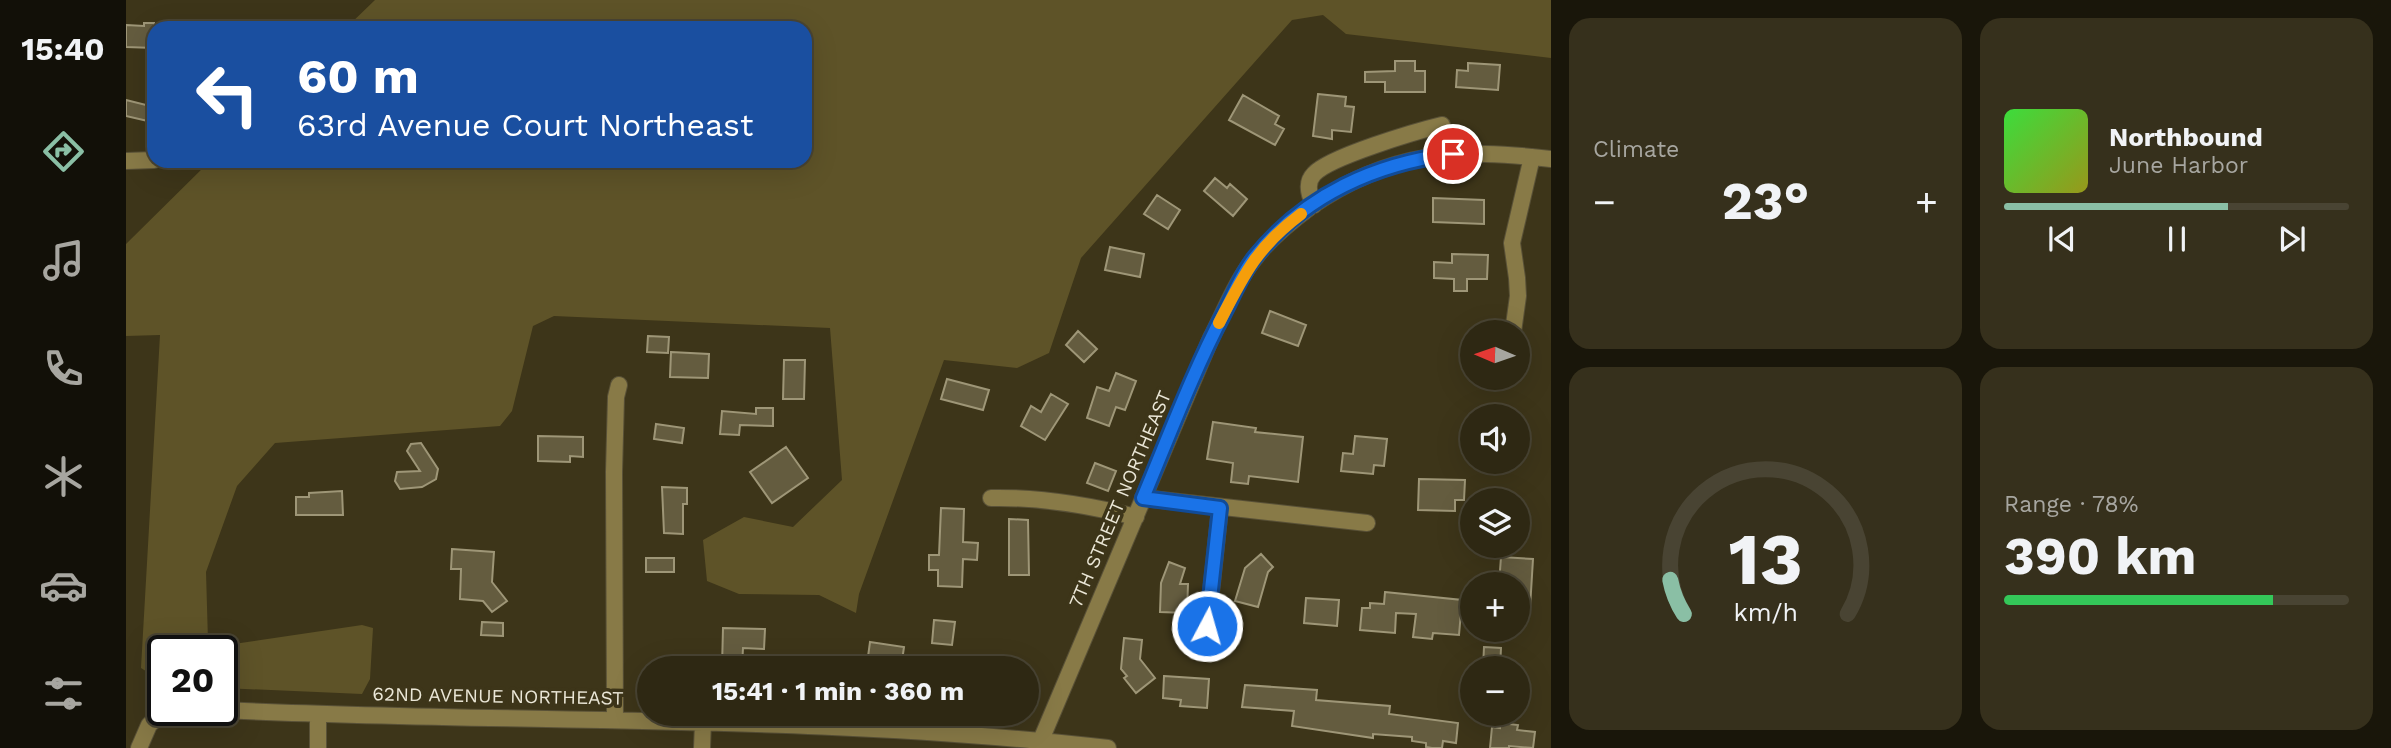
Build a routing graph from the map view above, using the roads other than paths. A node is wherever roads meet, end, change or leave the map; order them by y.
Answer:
1 (1442, 125) dead end
2 (1532, 157) junction
3 (1551, 159) edge
4 (147, 160) edge
5 (126, 161) edge
6 (1314, 205) junction
7 (1515, 320) edge
8 (619, 384) dead end
9 (991, 498) dead end
10 (1143, 498) junction
11 (1220, 508) junction
12 (1136, 517) junction
13 (1367, 523) dead end
14 (1205, 649) dead end
15 (238, 711) edge
16 (318, 714) junction
17 (615, 719) junction
18 (637, 720) edge
19 (149, 726) edge
20 (703, 726) edge
21 (833, 726) edge
22 (1041, 740) junction
23 (139, 748) edge
24 (318, 748) edge
25 (702, 748) edge
26 (1108, 748) edge

1 - 6 street
2 - 3 street, 7TH STREET NORTHEAST
2 - 6 street, 7TH STREET NORTHEAST
2 - 7 street
4 - 5 street
6 - 10 street, 7TH STREET NORTHEAST
8 - 17 street
9 - 12 street
10 - 11 street
10 - 12 street, 7TH STREET NORTHEAST
11 - 13 street
11 - 14 street
12 - 22 street, 7TH STREET NORTHEAST
15 - 16 street, 62ND AVENUE NORTHEAST
16 - 17 street, 62ND AVENUE NORTHEAST
16 - 24 street
17 - 18 street, 62ND AVENUE NORTHEAST
19 - 23 street
20 - 25 street
21 - 22 street, 62ND AVENUE NORTHEAST
22 - 26 street, 62ND AVENUE NORTHEAST

